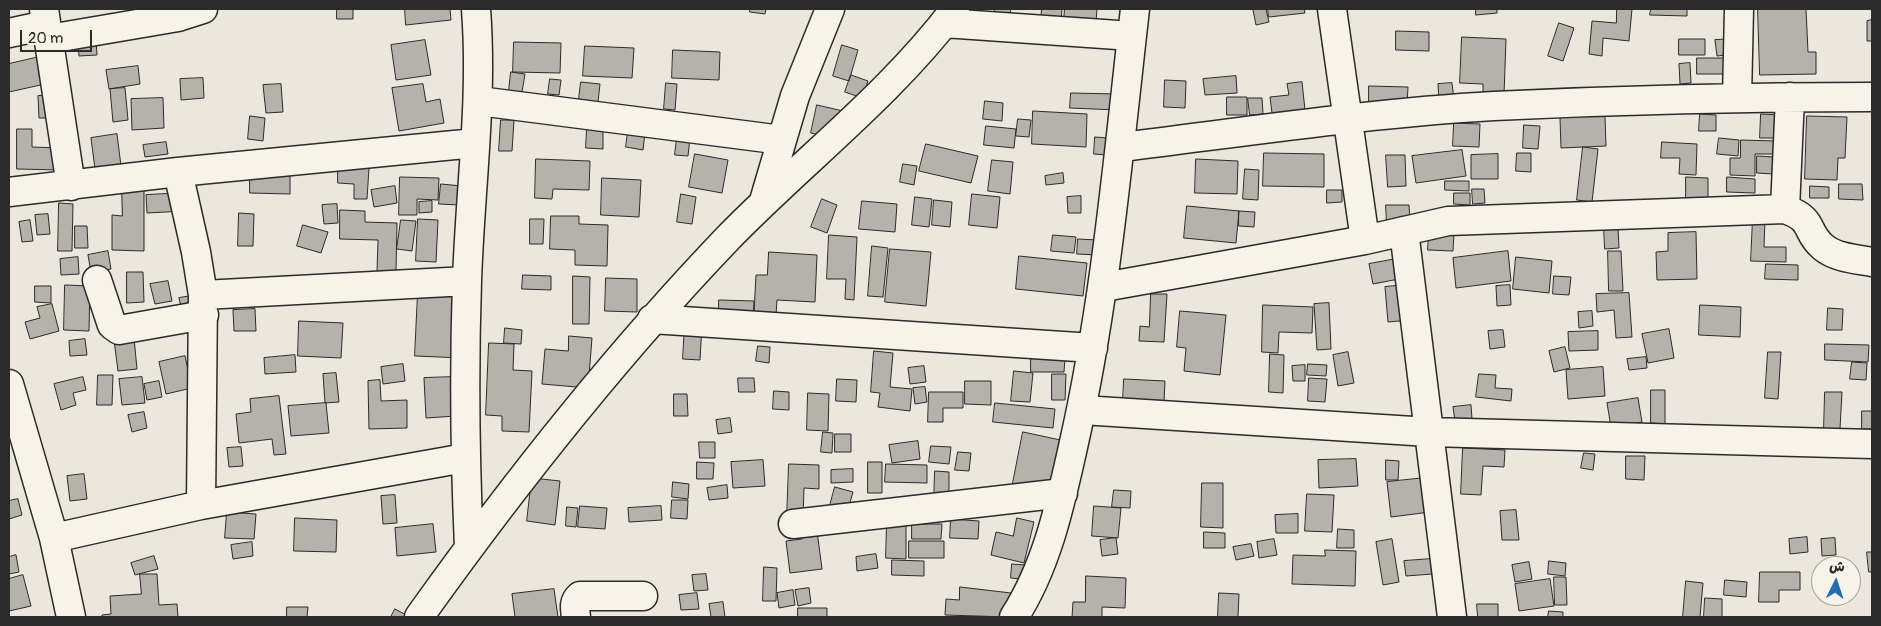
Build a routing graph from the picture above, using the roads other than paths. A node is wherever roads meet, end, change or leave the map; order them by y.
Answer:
1 (203, 9) edge
2 (476, 9) edge
3 (830, 9) edge
4 (1135, 9) edge
5 (1332, 9) edge
6 (1739, 9) edge
7 (950, 16) edge
8 (46, 24) edge
9 (9, 33) edge
10 (1132, 36) junction
11 (1790, 97) junction
12 (1872, 97) edge
13 (1737, 98) junction
14 (479, 101) junction
15 (1348, 119) junction
16 (782, 140) junction
17 (475, 144) junction
18 (1122, 147) junction
19 (178, 172) junction
20 (71, 186) junction
21 (9, 192) edge
22 (764, 201) junction
23 (1785, 209) junction
24 (1404, 231) junction
25 (1365, 240) junction
26 (1872, 262) edge
27 (97, 280) dead end
28 (467, 281) junction
29 (1104, 287) junction
30 (203, 305) junction
31 (652, 319) junction
32 (1093, 348) junction
33 (9, 384) edge
34 (1082, 410) junction
35 (1429, 432) junction
36 (1872, 444) edge
37 (466, 458) junction
38 (1062, 493) junction
39 (201, 505) junction
40 (793, 524) dead end
41 (54, 538) junction
42 (469, 547) junction
43 (643, 596) dead end
44 (71, 617) edge
45 (419, 617) edge
46 (576, 617) edge
47 (1014, 617) edge
48 (1452, 617) edge

1 - 8 street
2 - 14 street
3 - 16 street
4 - 10 street
5 - 15 street
6 - 13 street
7 - 10 street
7 - 22 street
8 - 9 street
8 - 20 street
10 - 18 street
11 - 12 street
11 - 13 street
11 - 23 street
13 - 15 street
14 - 16 street
14 - 17 street
15 - 18 street
15 - 25 street
16 - 22 street
17 - 19 street
17 - 28 street
18 - 29 street
19 - 20 street
19 - 30 street
20 - 21 street
22 - 31 street
23 - 24 street
23 - 26 street
24 - 25 street
24 - 35 street
25 - 29 street
27 - 30 street
28 - 30 street
28 - 37 street
29 - 32 street
30 - 39 street
31 - 32 street
31 - 42 street
32 - 34 street
33 - 41 street
34 - 35 street
34 - 38 street
35 - 36 street
35 - 48 street
37 - 39 street
37 - 42 street
38 - 40 street
38 - 47 street
39 - 41 street
41 - 44 street
42 - 45 street
43 - 46 street

